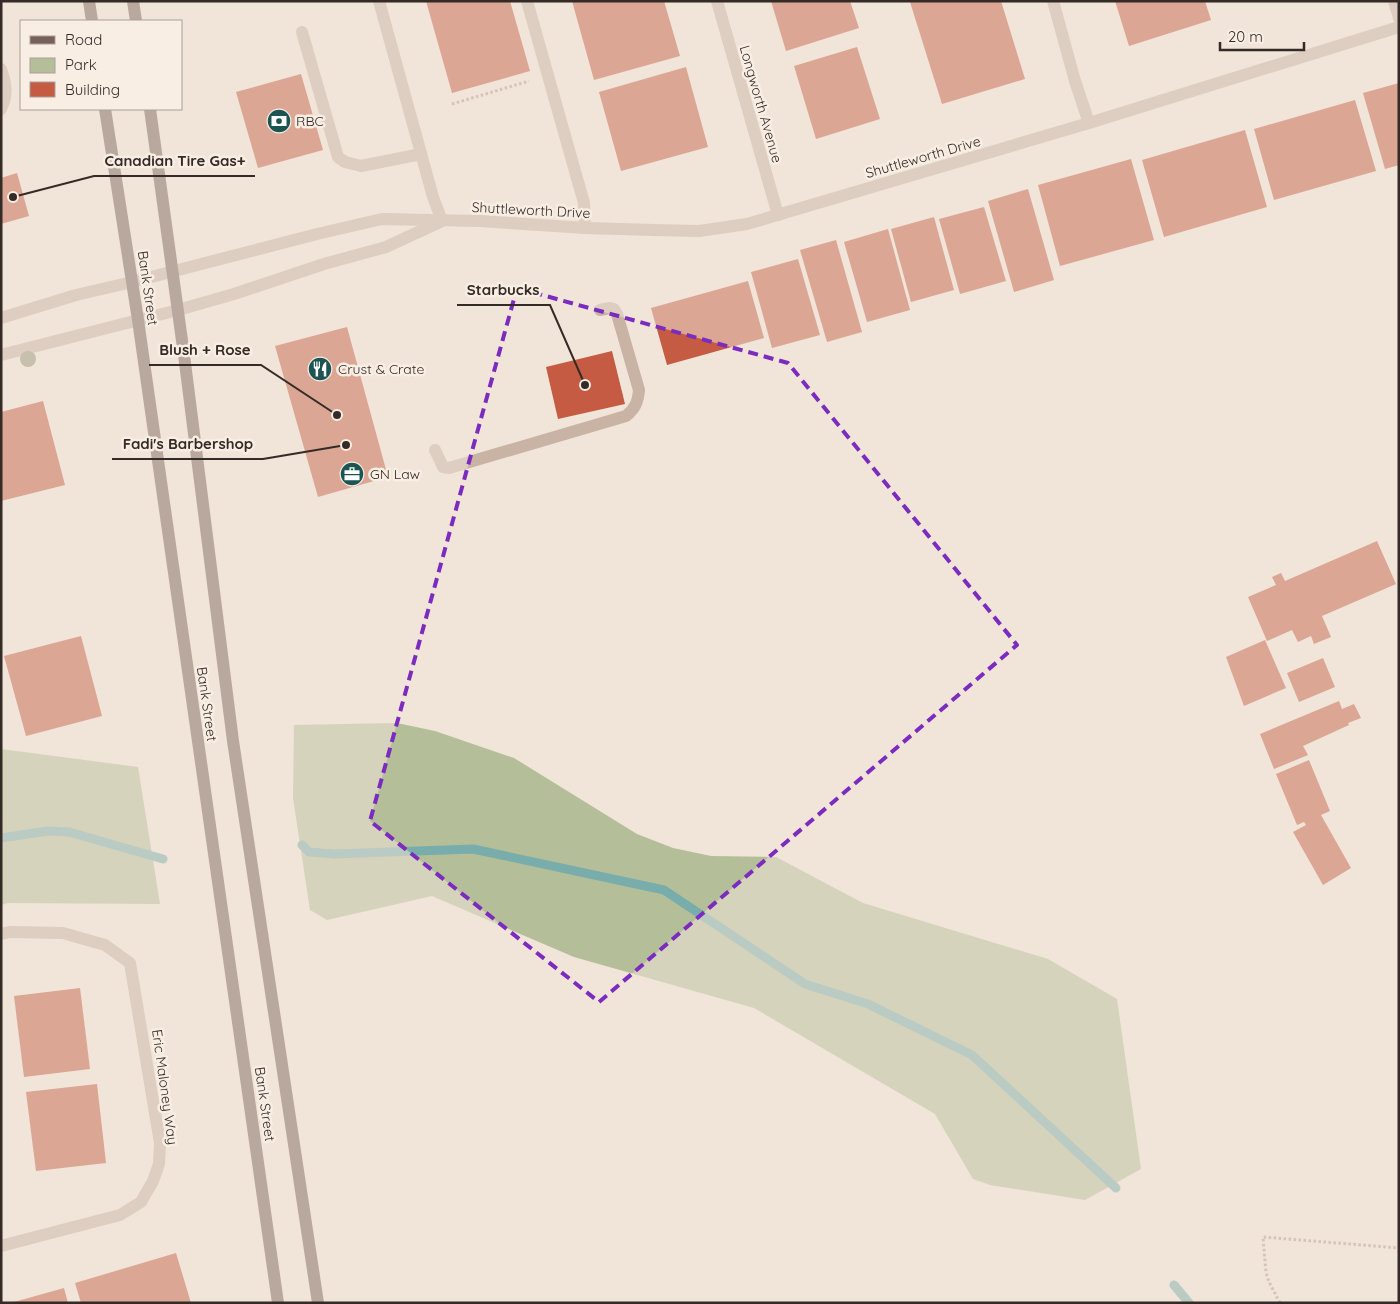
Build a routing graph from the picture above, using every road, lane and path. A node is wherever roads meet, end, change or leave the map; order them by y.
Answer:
1 (88, 1) edge
2 (133, 1) edge
3 (378, 1) edge
4 (527, 1) edge
5 (717, 1) edge
6 (1053, 1) edge
7 (1394, 1) edge
8 (1399, 18) edge
9 (92, 20) edge
10 (136, 20) edge
11 (1399, 27) edge
12 (302, 32) dead end
13 (1, 69) edge
14 (530, 81) dead end
15 (452, 104) dead end
16 (1, 109) edge
17 (106, 110) edge
18 (150, 110) edge
19 (1089, 123) junction
20 (421, 154) junction
21 (778, 215) junction
22 (442, 221) junction
23 (585, 228) junction
24 (173, 271) junction
25 (132, 282) junction
26 (178, 310) junction
27 (600, 310) dead end
28 (1, 318) edge
29 (138, 320) junction
30 (1, 355) edge
31 (435, 450) dead end
32 (1, 934) edge
33 (1, 1246) edge
34 (1399, 1248) edge
35 (278, 1303) edge
36 (318, 1303) edge
37 (1280, 1303) edge

1 - 9 main road
2 - 10 main road
3 - 20 street
4 - 23 street
5 - 21 street, Longworth Avenue
6 - 19 street
7 - 8 street
11 - 19 street, Shuttleworth Drive
12 - 20 street
13 - 16 street
14 - 15 path
17 - 25 main road, Bank Street
18 - 24 main road, Bank Street
19 - 21 street, Shuttleworth Drive
20 - 22 street
21 - 23 street, Shuttleworth Drive
22 - 23 street, Shuttleworth Drive
22 - 24 street, Shuttleworth Drive
22 - 26 street, Shuttleworth Drive
24 - 25 street, Shuttleworth Drive
24 - 26 main road, Bank Street
25 - 28 street, Shuttleworth Drive
25 - 29 main road, Bank Street
26 - 29 street, Shuttleworth Drive
26 - 36 main road, Bank Street
27 - 31 street
29 - 30 street, Shuttleworth Drive
29 - 35 main road, Bank Street
32 - 33 street, Eric Maloney Way
34 - 37 path

